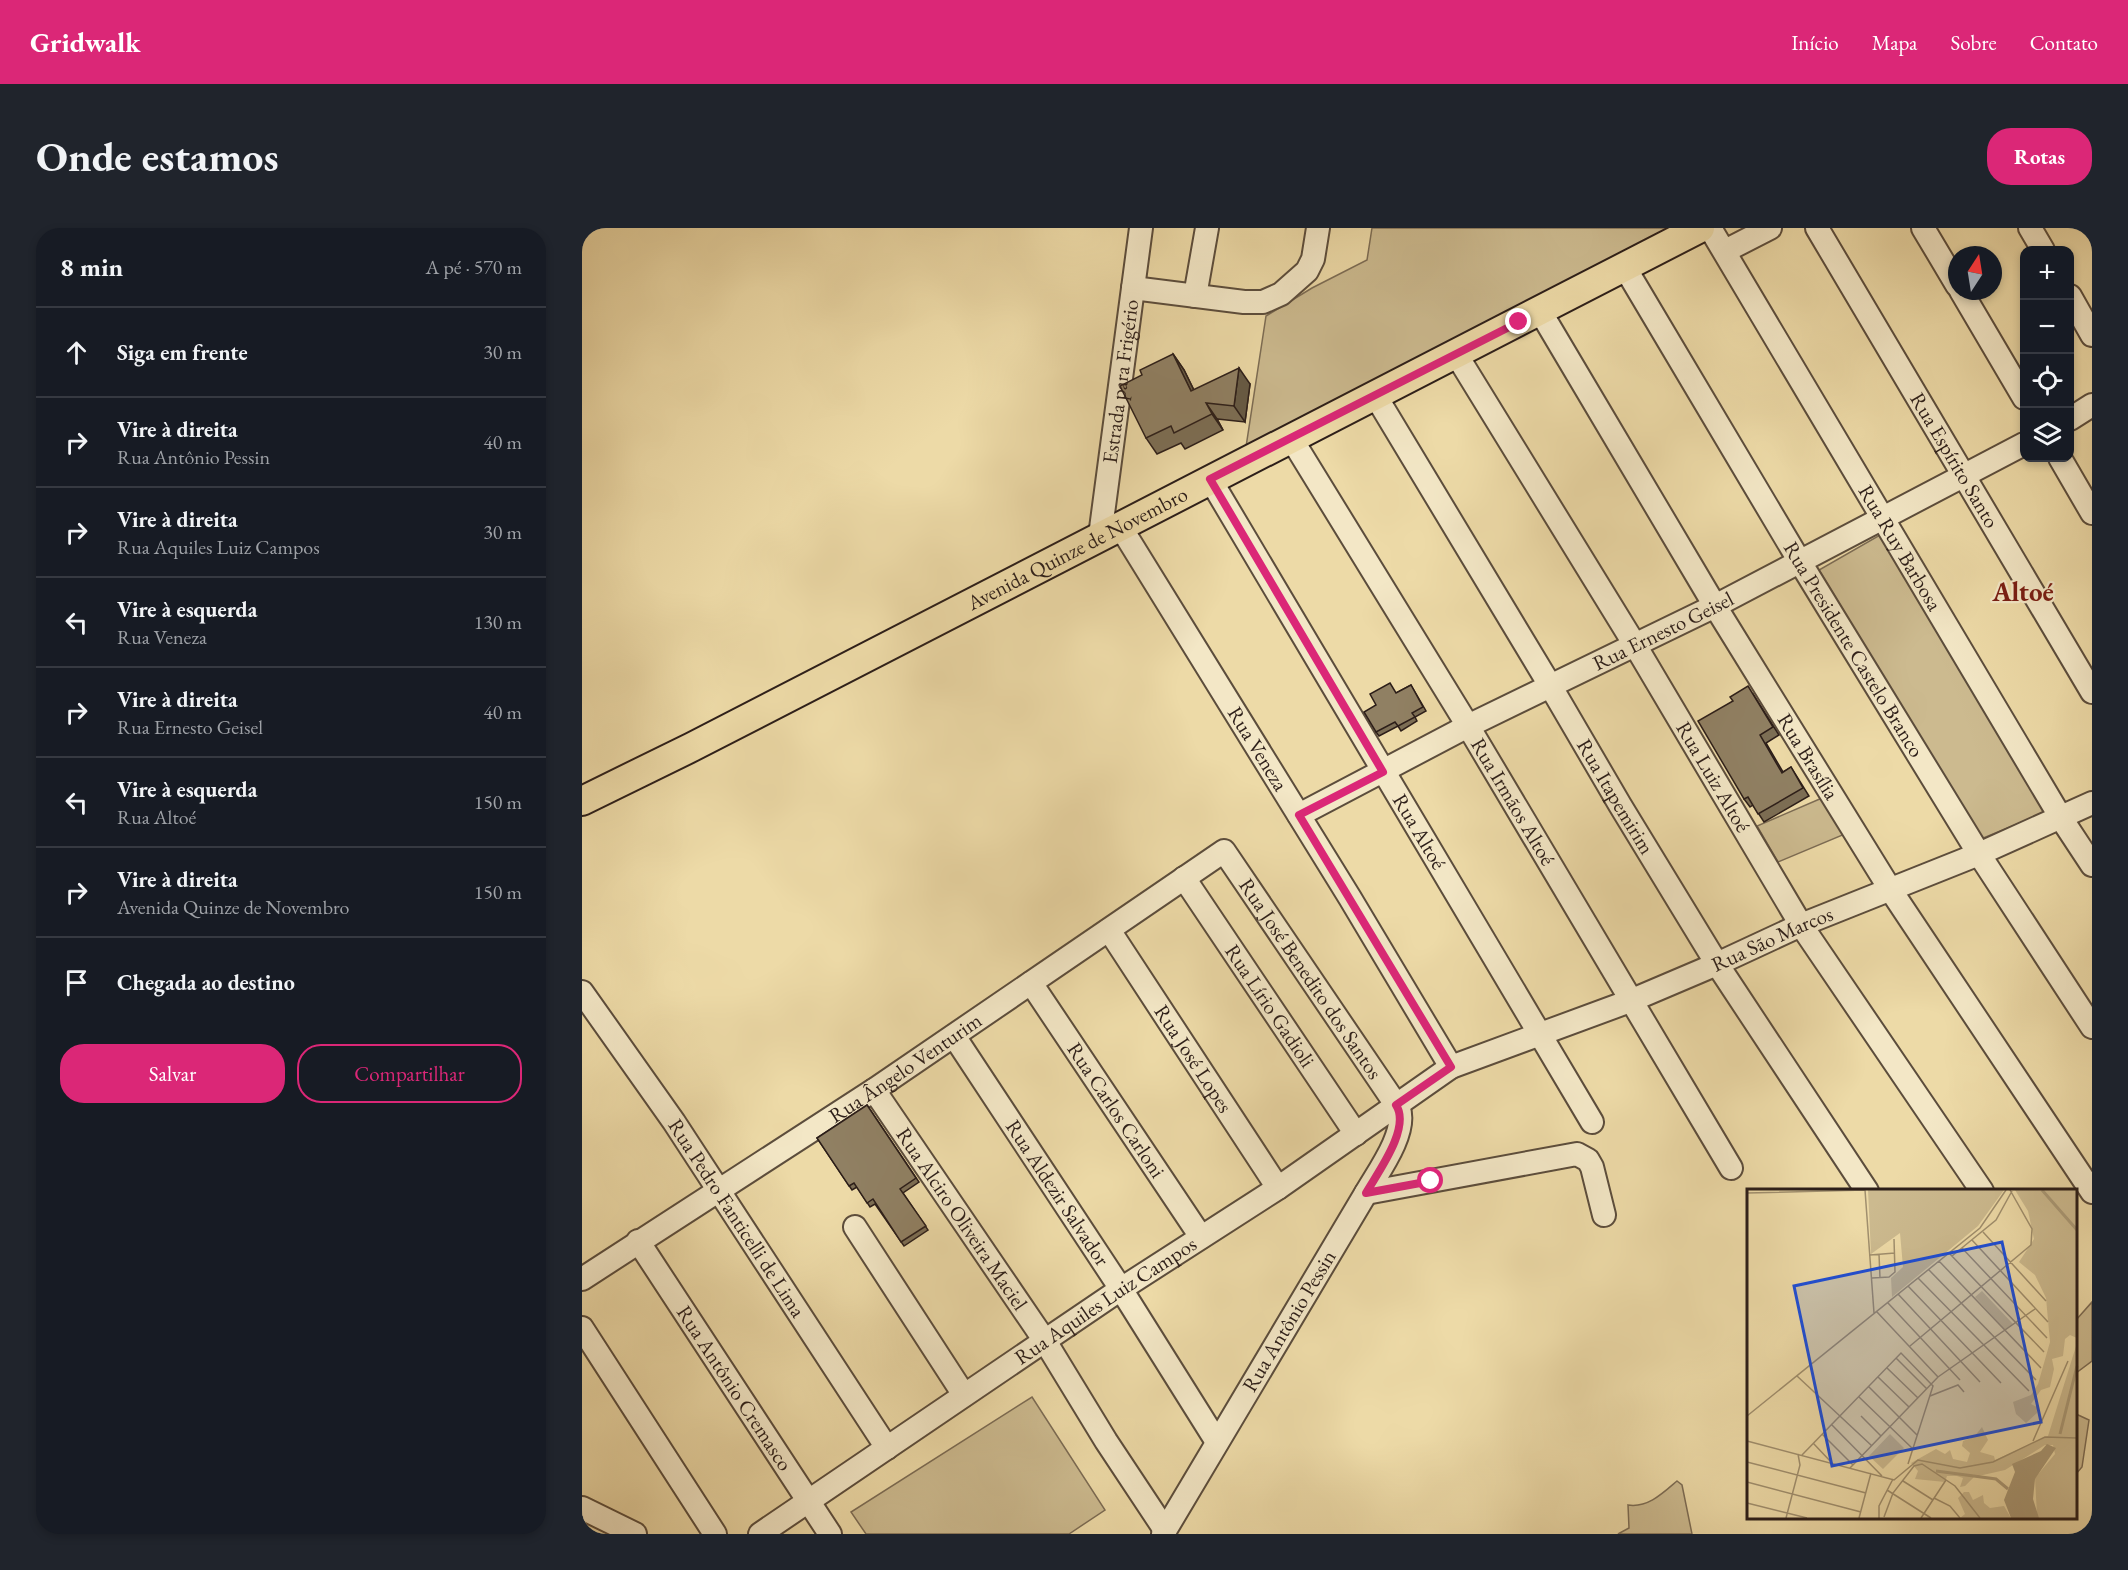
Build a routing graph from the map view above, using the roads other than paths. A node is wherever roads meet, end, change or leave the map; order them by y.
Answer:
1 (1141, 228) edge
2 (1207, 228) edge
3 (1318, 228) edge
4 (1700, 228) edge
5 (1710, 228) edge
6 (1770, 228) edge
7 (1817, 228) edge
8 (1923, 228) edge
9 (2030, 228) edge
10 (2041, 246) edge
11 (1725, 251) junction
12 (1624, 266) junction
13 (1948, 270) edge
14 (1133, 288) junction
15 (1195, 296) junction
16 (1966, 300) edge
17 (2072, 300) edge
18 (1540, 311) junction
19 (2092, 335) edge
20 (1456, 354) junction
21 (2020, 390) edge
22 (1375, 395) junction
23 (2092, 405) edge
24 (2074, 416) edge
25 (1291, 438) junction
26 (2020, 447) edge
27 (2062, 462) edge
28 (1964, 476) junction
29 (1210, 479) junction
30 (2092, 513) edge
31 (1882, 518) junction
32 (1110, 531) junction
33 (1800, 562) junction
34 (1715, 606) junction
35 (1635, 645) junction
36 (1551, 687) junction
37 (2092, 692) edge
38 (1468, 726) junction
39 (1383, 772) junction
40 (582, 801) edge
41 (2092, 803) edge
42 (1299, 815) junction
43 (2061, 818) junction
44 (1224, 851) joint
45 (1979, 854) junction
46 (2092, 866) edge
47 (1184, 878) junction
48 (1890, 889) junction
49 (1801, 925) junction
50 (1108, 930) junction
51 (1717, 964) junction
52 (1031, 983) junction
53 (582, 992) edge
54 (1630, 1001) junction
55 (2092, 1027) edge
56 (1540, 1035) junction
57 (954, 1036) junction
58 (1451, 1067) junction
59 (874, 1090) junction
60 (1396, 1105) junction
61 (1592, 1122) dead end
62 (1356, 1134) junction
63 (1731, 1168) dead end
64 (1278, 1188) junction
65 (719, 1189) junction
66 (1866, 1189) edge
67 (1981, 1189) edge
68 (2092, 1192) edge
69 (1366, 1193) junction
70 (1604, 1215) dead end
71 (855, 1227) dead end
72 (1201, 1237) junction
73 (638, 1241) junction
74 (582, 1279) edge
75 (1121, 1289) junction
76 (582, 1328) edge
77 (1045, 1341) junction
78 (964, 1395) junction
79 (1217, 1442) junction
80 (887, 1448) junction
81 (810, 1502) junction
82 (584, 1507) edge
83 (1164, 1532) edge
84 (635, 1534) edge
85 (715, 1534) edge
86 (760, 1534) edge
87 (830, 1534) edge

1 - 14 street, Estrada para Frigério
2 - 15 street
3 - 15 street
4 - 12 main road, Avenida Quinze de Novembro
5 - 11 street, Rua Ruy Barbosa
6 - 11 street
7 - 28 street, Rua Espírito Santo
8 - 13 street
9 - 10 street
11 - 31 street, Rua Ruy Barbosa
12 - 18 main road, Avenida Quinze de Novembro
12 - 33 street, Rua Presidente Castelo Branco
14 - 15 street
14 - 32 street, Estrada para Frigério
16 - 21 street
17 - 19 street
18 - 20 main road, Avenida Quinze de Novembro
18 - 34 street, Rua Brasília
20 - 22 main road, Avenida Quinze de Novembro
20 - 35 street, Rua Luiz Altoé
22 - 25 main road, Avenida Quinze de Novembro
22 - 36 street, Rua Itapemirim
23 - 24 street
25 - 29 main road, Avenida Quinze de Novembro
25 - 38 street, Rua Irmãos Altoé
26 - 28 street, Rua Ernesto Geisel
27 - 30 street
28 - 31 street, Rua Ernesto Geisel
28 - 37 street, Rua Espírito Santo
29 - 32 main road, Avenida Quinze de Novembro
29 - 39 street, Rua Altoé
31 - 33 street, Rua Ernesto Geisel
31 - 43 street, Rua Ruy Barbosa
32 - 40 main road, Avenida Quinze de Novembro
32 - 42 street, Rua Veneza
33 - 34 street, Rua Ernesto Geisel
33 - 45 street, Rua Presidente Castelo Branco
34 - 35 street, Rua Ernesto Geisel
34 - 48 street, Rua Brasília
35 - 36 street, Rua Ernesto Geisel
35 - 49 street, Rua Luiz Altoé
36 - 38 street, Rua Ernesto Geisel
36 - 51 street, Rua Itapemirim
38 - 39 street, Rua Ernesto Geisel
38 - 54 street, Rua Irmãos Altoé
39 - 42 street, Rua Ernesto Geisel
39 - 56 street, Rua Altoé
41 - 43 street, Rua São Marcos
42 - 58 street, Rua Veneza
43 - 45 street, Rua São Marcos
43 - 46 street, Rua Ruy Barbosa
44 - 47 street, Rua Ângelo Venturim
44 - 60 street, Rua José Benedito dos Santos
45 - 48 street, Rua São Marcos
45 - 55 street, Rua Presidente Castelo Branco
47 - 50 street, Rua Ângelo Venturim
47 - 62 street, Rua Lírio Gadioli
48 - 49 street, Rua São Marcos
48 - 68 street, Rua Brasília
49 - 51 street, Rua São Marcos
49 - 67 street, Rua Luiz Altoé
50 - 52 street, Rua Ângelo Venturim
50 - 64 street, Rua José Lopes
51 - 54 street, Rua São Marcos
51 - 66 street, Rua Itapemirim
52 - 57 street, Rua Ângelo Venturim
52 - 72 street, Rua Carlos Carloni
53 - 65 street, Rua Pedro Fanticelli de Lima
54 - 56 street, Rua São Marcos
54 - 63 street, Rua Irmãos Altoé
56 - 58 street, Rua São Marcos
56 - 61 street, Rua Altoé
57 - 59 street, Rua Ângelo Venturim
57 - 75 street, Rua Aldezir Salvador
58 - 60 street, Rua Aquiles Luiz Campos
59 - 65 street, Rua Ângelo Venturim
59 - 77 street, Rua Alciro Oliveira Maciel
60 - 62 street, Rua Aquiles Luiz Campos
60 - 69 street, Rua Antônio Pessin
62 - 64 street, Rua Aquiles Luiz Campos
64 - 72 street, Rua Aquiles Luiz Campos
65 - 73 street, Rua Ângelo Venturim
65 - 80 street, Rua Pedro Fanticelli de Lima
69 - 70 street
69 - 79 street, Rua Antônio Pessin
71 - 78 street
72 - 75 street, Rua Aquiles Luiz Campos
73 - 74 street, Rua Ângelo Venturim
73 - 81 street, Rua Antônio Cremasco
75 - 77 street, Rua Aquiles Luiz Campos
75 - 79 street, Rua Aldezir Salvador
76 - 85 street
77 - 78 street, Rua Aquiles Luiz Campos
77 - 83 street, Rua Alciro Oliveira Maciel
78 - 80 street, Rua Aquiles Luiz Campos
79 - 83 street, Rua Antônio Pessin
80 - 81 street, Rua Aquiles Luiz Campos
81 - 86 street, Rua Aquiles Luiz Campos
81 - 87 street, Rua Antônio Cremasco
82 - 84 street

